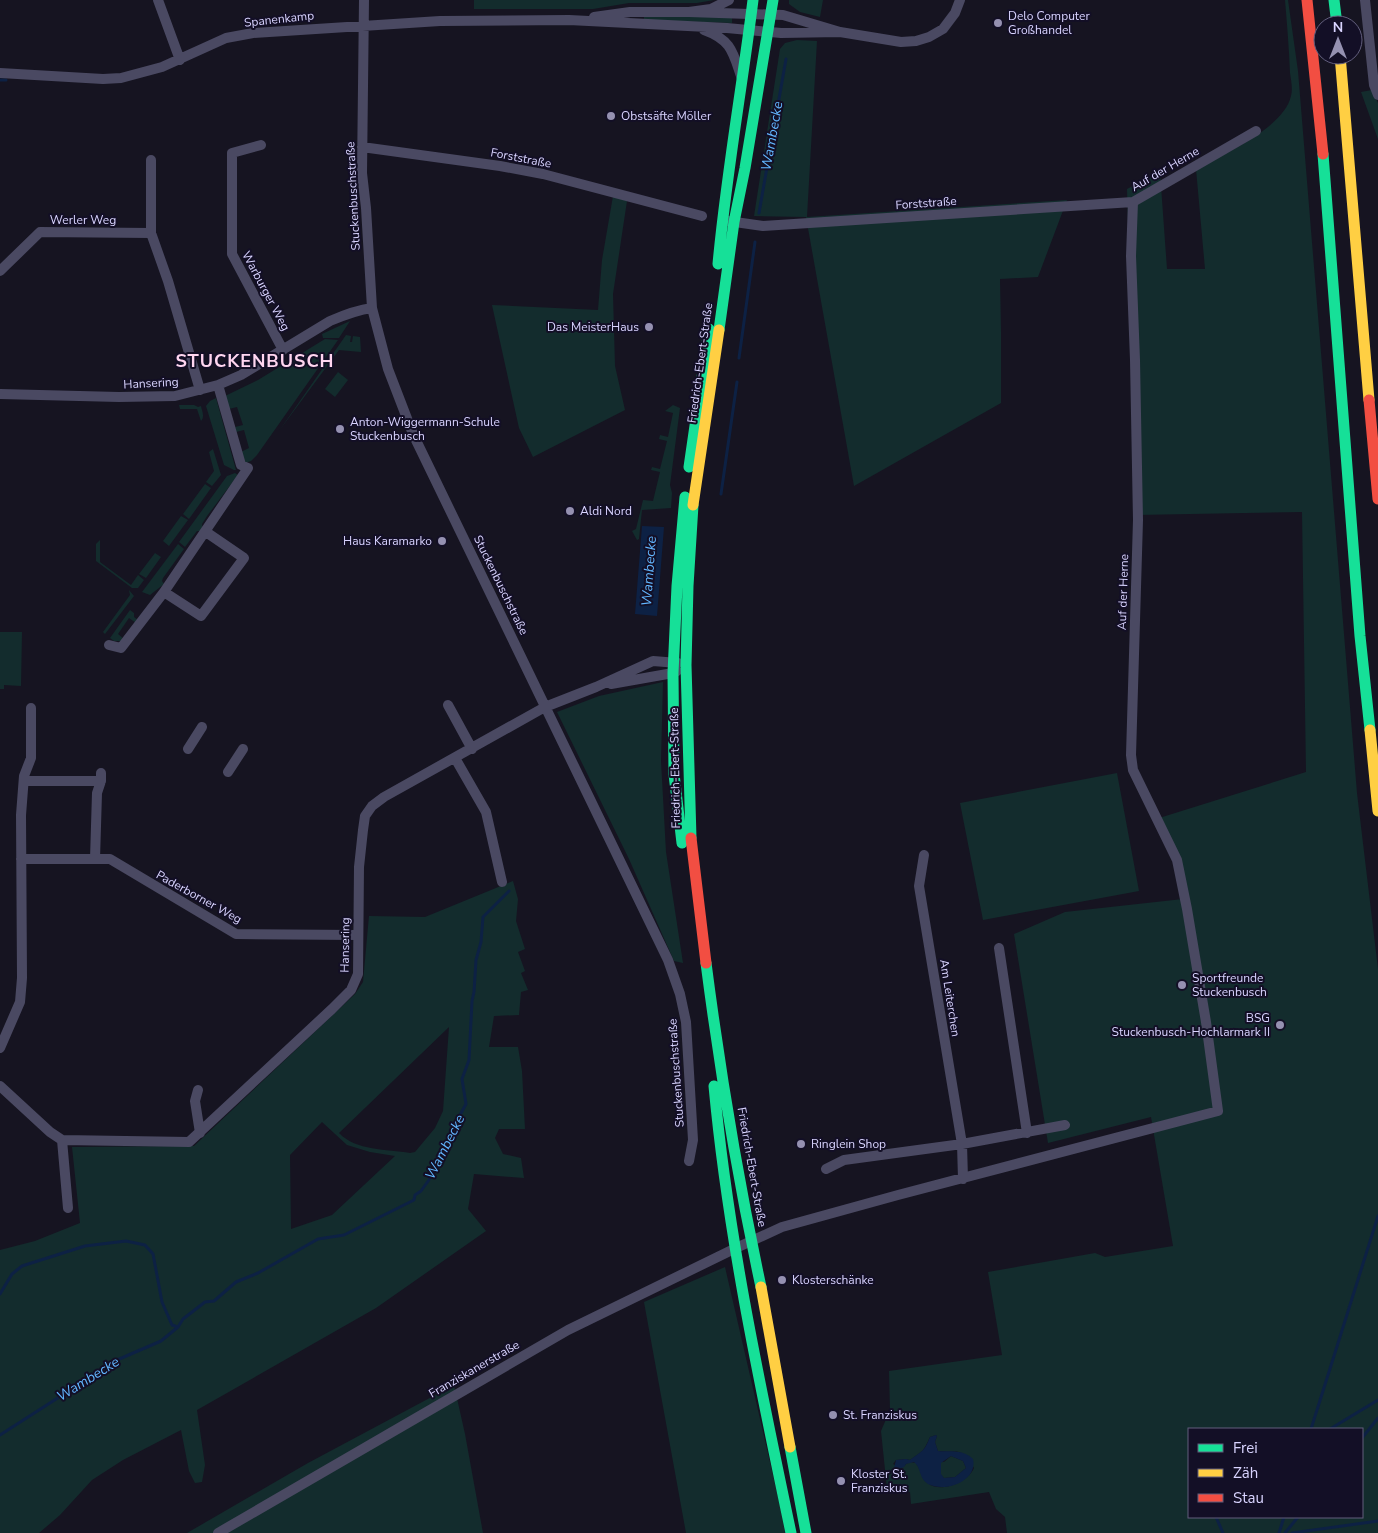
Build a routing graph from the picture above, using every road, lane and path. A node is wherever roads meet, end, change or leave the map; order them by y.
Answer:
1 (158, 0) edge
2 (364, 0) edge
3 (728, 0) edge
4 (753, 0) edge
5 (773, 0) edge
6 (960, 0) edge
7 (1307, 0) edge
8 (1334, 0) edge
9 (1365, 0) edge
10 (689, 12) junction
11 (751, 14) junction
12 (771, 14) junction
13 (1335, 15) edge
14 (569, 20) junction
15 (364, 26) junction
16 (694, 27) junction
17 (749, 31) junction
18 (768, 32) junction
19 (840, 32) junction
20 (180, 60) junction
21 (1341, 65) edge
22 (0, 73) edge
23 (743, 82) junction
24 (1378, 95) edge
25 (1256, 130) dead end
26 (261, 145) dead end
27 (362, 147) junction
28 (151, 160) dead end
29 (1133, 202) junction
30 (702, 216) dead end
31 (722, 220) junction
32 (734, 222) junction
33 (151, 233) junction
34 (0, 271) edge
35 (372, 308) junction
36 (284, 350) junction
37 (218, 385) junction
38 (200, 390) junction
39 (0, 394) edge
40 (1378, 499) edge
41 (206, 532) junction
42 (164, 592) junction
43 (108, 646) dead end
44 (686, 665) junction
45 (673, 667) junction
46 (596, 687) junction
47 (448, 705) dead end
48 (545, 707) junction
49 (31, 708) dead end
50 (202, 727) dead end
51 (188, 748) dead end
52 (243, 749) dead end
53 (472, 749) junction
54 (456, 758) junction
55 (228, 772) dead end
56 (24, 781) junction
57 (1378, 810) edge
58 (924, 855) dead end
59 (95, 859) junction
60 (21, 860) junction
61 (502, 882) dead end
62 (358, 935) junction
63 (999, 948) dead end
64 (0, 1048) edge
65 (0, 1086) edge
66 (198, 1090) dead end
67 (1064, 1125) dead end
68 (200, 1133) junction
69 (1027, 1133) junction
70 (62, 1140) junction
71 (962, 1144) junction
72 (689, 1161) dead end
73 (826, 1169) dead end
74 (964, 1179) junction
75 (68, 1208) dead end
76 (751, 1242) junction
77 (736, 1248) junction
78 (218, 1533) edge
79 (791, 1533) edge
80 (806, 1533) edge

1 - 20 street
2 - 15 street, Stuckenbuschstraße
3 - 10 street, Spanenkamp
4 - 11 main road, Friedrich-Ebert-Straße
5 - 12 main road, Friedrich-Ebert-Straße
6 - 19 street
7 - 57 main road
8 - 13 main road
9 - 24 street
10 - 11 street, Spanenkamp
10 - 14 street, Spanenkamp
11 - 12 street, Spanenkamp
11 - 17 main road, Friedrich-Ebert-Straße
12 - 18 main road, Friedrich-Ebert-Straße
12 - 19 street, Spanenkamp
14 - 15 street, Spanenkamp
14 - 16 street, Spanenkamp
15 - 20 street, Spanenkamp
15 - 27 street, Stuckenbuschstraße
16 - 17 street, Spanenkamp
16 - 23 street, Spanenkamp
17 - 18 street, Spanenkamp
17 - 23 main road, Friedrich-Ebert-Straße
18 - 19 street, Spanenkamp
18 - 32 main road, Friedrich-Ebert-Straße
20 - 22 street, Spanenkamp
21 - 40 main road
23 - 31 main road, Friedrich-Ebert-Straße
25 - 29 street, Auf der Herne
26 - 36 street, Warburger Weg
27 - 30 street, Forststraße
27 - 35 street, Stuckenbuschstraße
28 - 33 street
29 - 32 street, Forststraße
29 - 74 street, Auf der Herne
31 - 32 street, Forststraße
31 - 45 main road, Friedrich-Ebert-Straße
32 - 44 main road, Friedrich-Ebert-Straße
33 - 34 street, Werler Weg
33 - 38 street
35 - 36 street, Hansering
35 - 48 street, Stuckenbuschstraße
36 - 37 street, Hansering
37 - 38 street, Hansering
37 - 41 street
38 - 39 street, Hansering
41 - 42 street
41 - 42 street
42 - 43 street
44 - 45 street, Hansering
44 - 76 main road, Friedrich-Ebert-Straße
45 - 46 street, Hansering
45 - 46 street, Hansering
45 - 77 main road, Friedrich-Ebert-Straße
46 - 48 street, Hansering
47 - 53 street
48 - 53 street, Hansering
48 - 72 street, Stuckenbuschstraße
49 - 56 street
50 - 51 street
52 - 55 street
53 - 54 street, Hansering
54 - 61 street
54 - 62 street, Hansering
56 - 59 street
56 - 60 street
58 - 71 street, Am Leiterchen
59 - 60 street, Paderborner Weg
59 - 62 street, Paderborner Weg
60 - 64 street
62 - 68 street, Hansering
63 - 69 street
65 - 70 street
66 - 68 street
67 - 69 street
68 - 70 street, Hansering
69 - 71 street
70 - 75 street
71 - 73 street
71 - 74 street, Am Leiterchen
74 - 76 street
76 - 77 street, Franziskanerstraße
76 - 80 main road, Friedrich-Ebert-Straße
77 - 78 street, Franziskanerstraße
77 - 79 main road, Friedrich-Ebert-Straße

